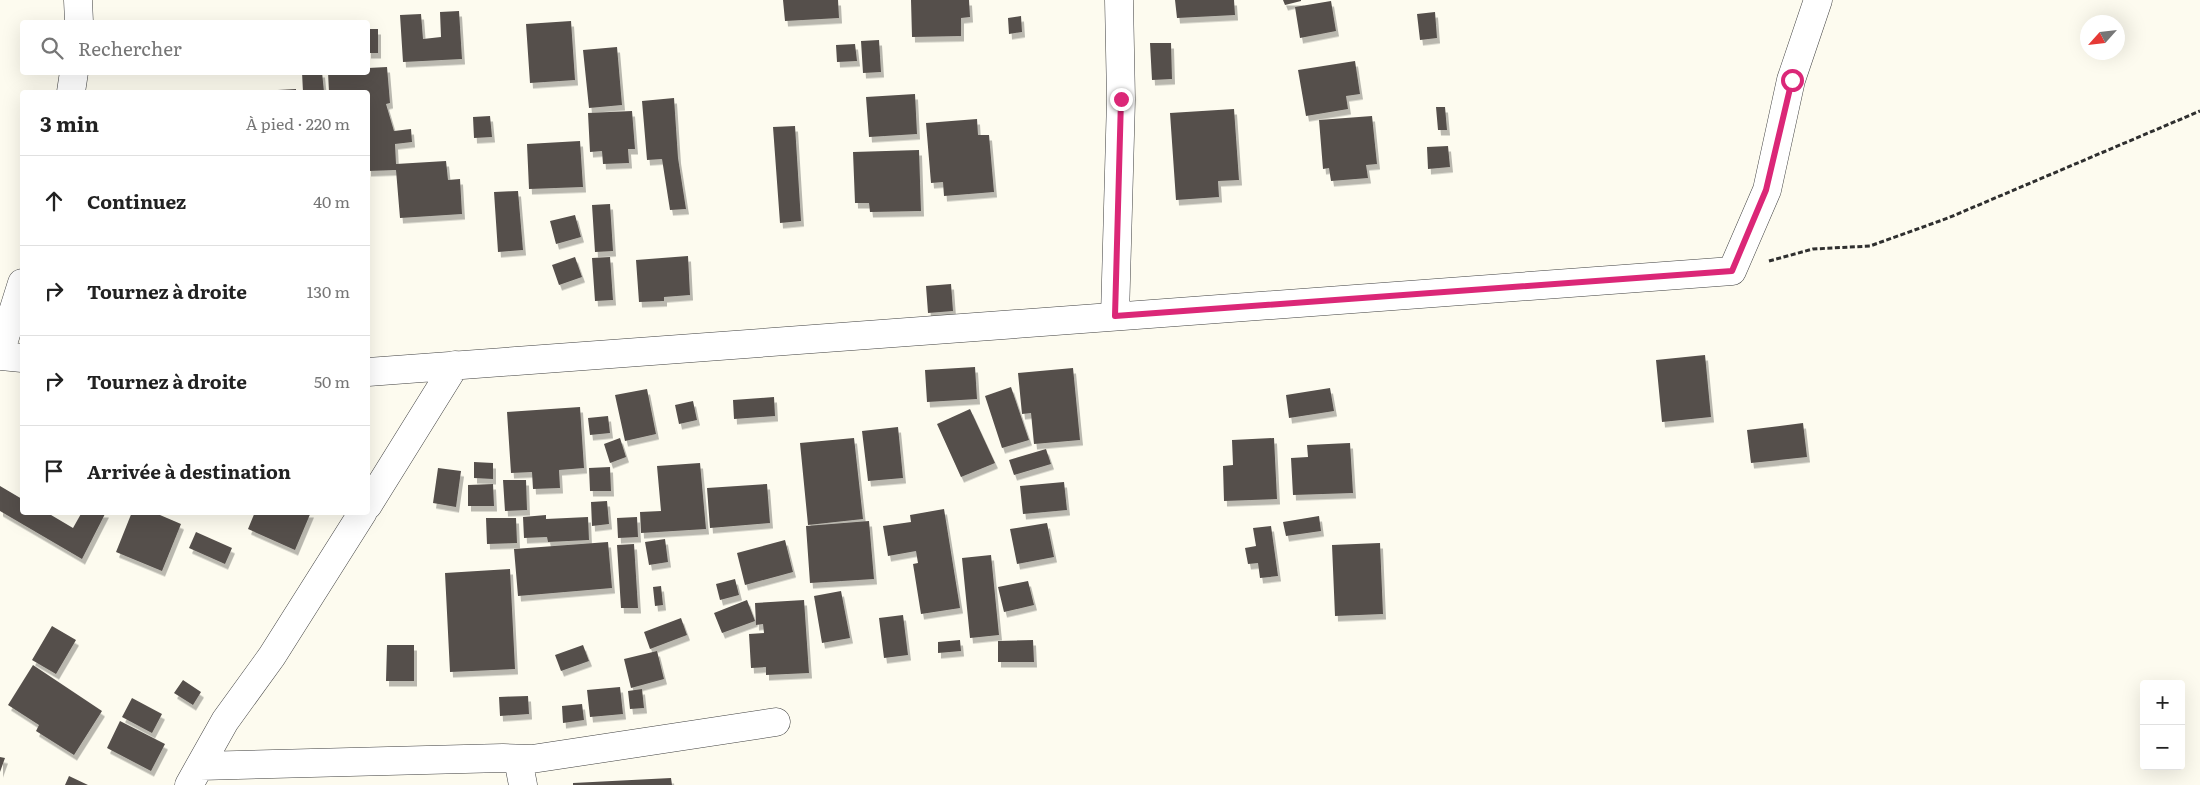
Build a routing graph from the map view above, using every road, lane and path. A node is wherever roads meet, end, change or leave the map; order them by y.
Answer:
1 (78, 0) edge
2 (1119, 0) edge
3 (1818, 0) edge
4 (79, 20) edge
5 (74, 75) edge
6 (71, 90) edge
7 (2200, 111) edge
8 (1732, 271) junction
9 (20, 289) edge
10 (1115, 316) junction
11 (0, 355) edge
12 (20, 358) edge
13 (455, 365) junction
14 (370, 372) edge
15 (370, 502) edge
16 (360, 515) edge
17 (776, 722) dead end
18 (518, 759) junction
19 (194, 775) edge
20 (523, 785) edge

1 - 4 street
2 - 10 street
3 - 8 street
5 - 6 street
7 - 8 path
8 - 10 street
9 - 11 street
10 - 13 street
11 - 12 street
13 - 14 street
13 - 15 street
16 - 19 street
17 - 18 street
18 - 19 street
18 - 20 street

